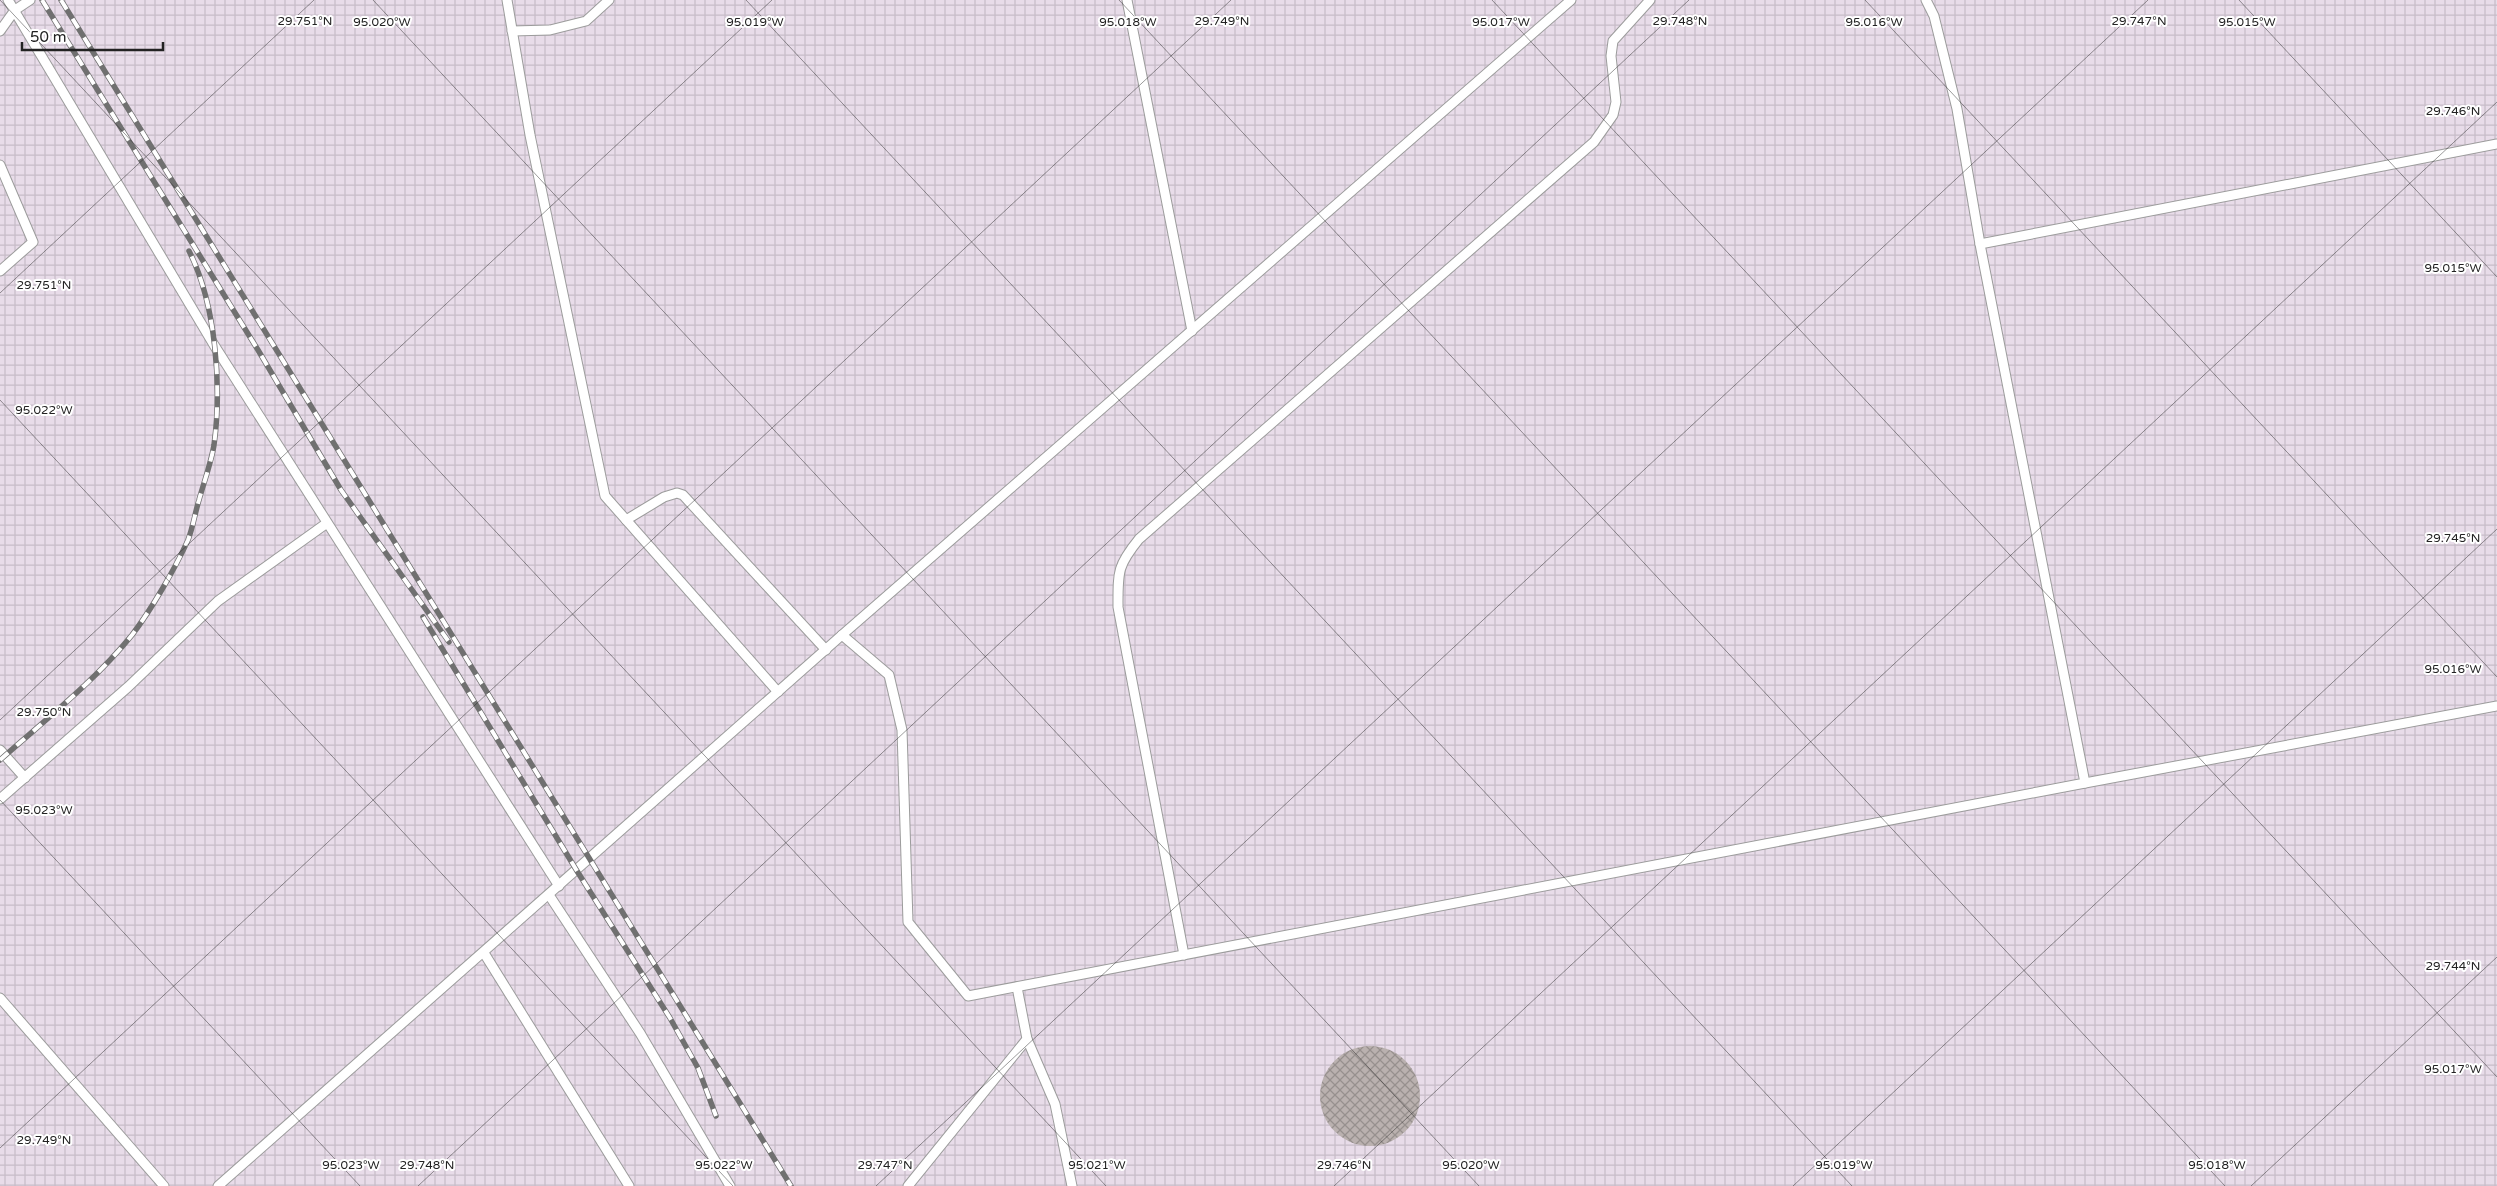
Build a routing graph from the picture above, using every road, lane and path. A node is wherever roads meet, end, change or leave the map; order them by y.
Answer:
1 (8, 0) edge
2 (30, 0) edge
3 (507, 0) edge
4 (609, 0) edge
5 (1127, 0) edge
6 (1571, 0) edge
7 (1650, 0) edge
8 (1926, 0) edge
9 (14, 10) junction
10 (0, 31) edge
11 (512, 31) junction
12 (2497, 144) edge
13 (0, 165) edge
14 (1980, 244) junction
15 (0, 271) edge
16 (1192, 331) junction
17 (626, 520) junction
18 (328, 523) junction
19 (842, 635) junction
20 (826, 650) junction
21 (778, 692) junction
22 (2497, 706) edge
23 (0, 750) edge
24 (25, 778) junction
25 (2085, 783) junction
26 (0, 799) edge
27 (559, 886) junction
28 (548, 895) junction
29 (484, 953) junction
30 (1184, 955) junction
31 (1017, 987) junction
32 (0, 998) edge
33 (1027, 1039) junction
34 (164, 1186) edge
35 (218, 1186) edge
36 (629, 1186) edge
37 (730, 1186) edge
38 (908, 1186) edge
39 (1072, 1186) edge

1 - 9 lane
2 - 9 lane
3 - 11 lane
4 - 11 lane
5 - 16 lane
6 - 16 lane
7 - 30 lane
8 - 14 lane
9 - 10 lane
9 - 18 lane
11 - 17 lane
12 - 14 lane
13 - 15 lane
14 - 25 lane
16 - 19 lane
17 - 20 lane
17 - 21 lane
18 - 24 lane
18 - 27 lane
19 - 20 lane
19 - 31 lane
20 - 21 lane
21 - 27 lane
22 - 25 lane
23 - 24 lane
24 - 26 lane
25 - 30 lane
27 - 28 lane
28 - 29 lane
28 - 37 lane
29 - 35 lane
29 - 36 lane
30 - 31 lane
31 - 33 lane
32 - 34 lane
33 - 38 lane
33 - 39 lane

